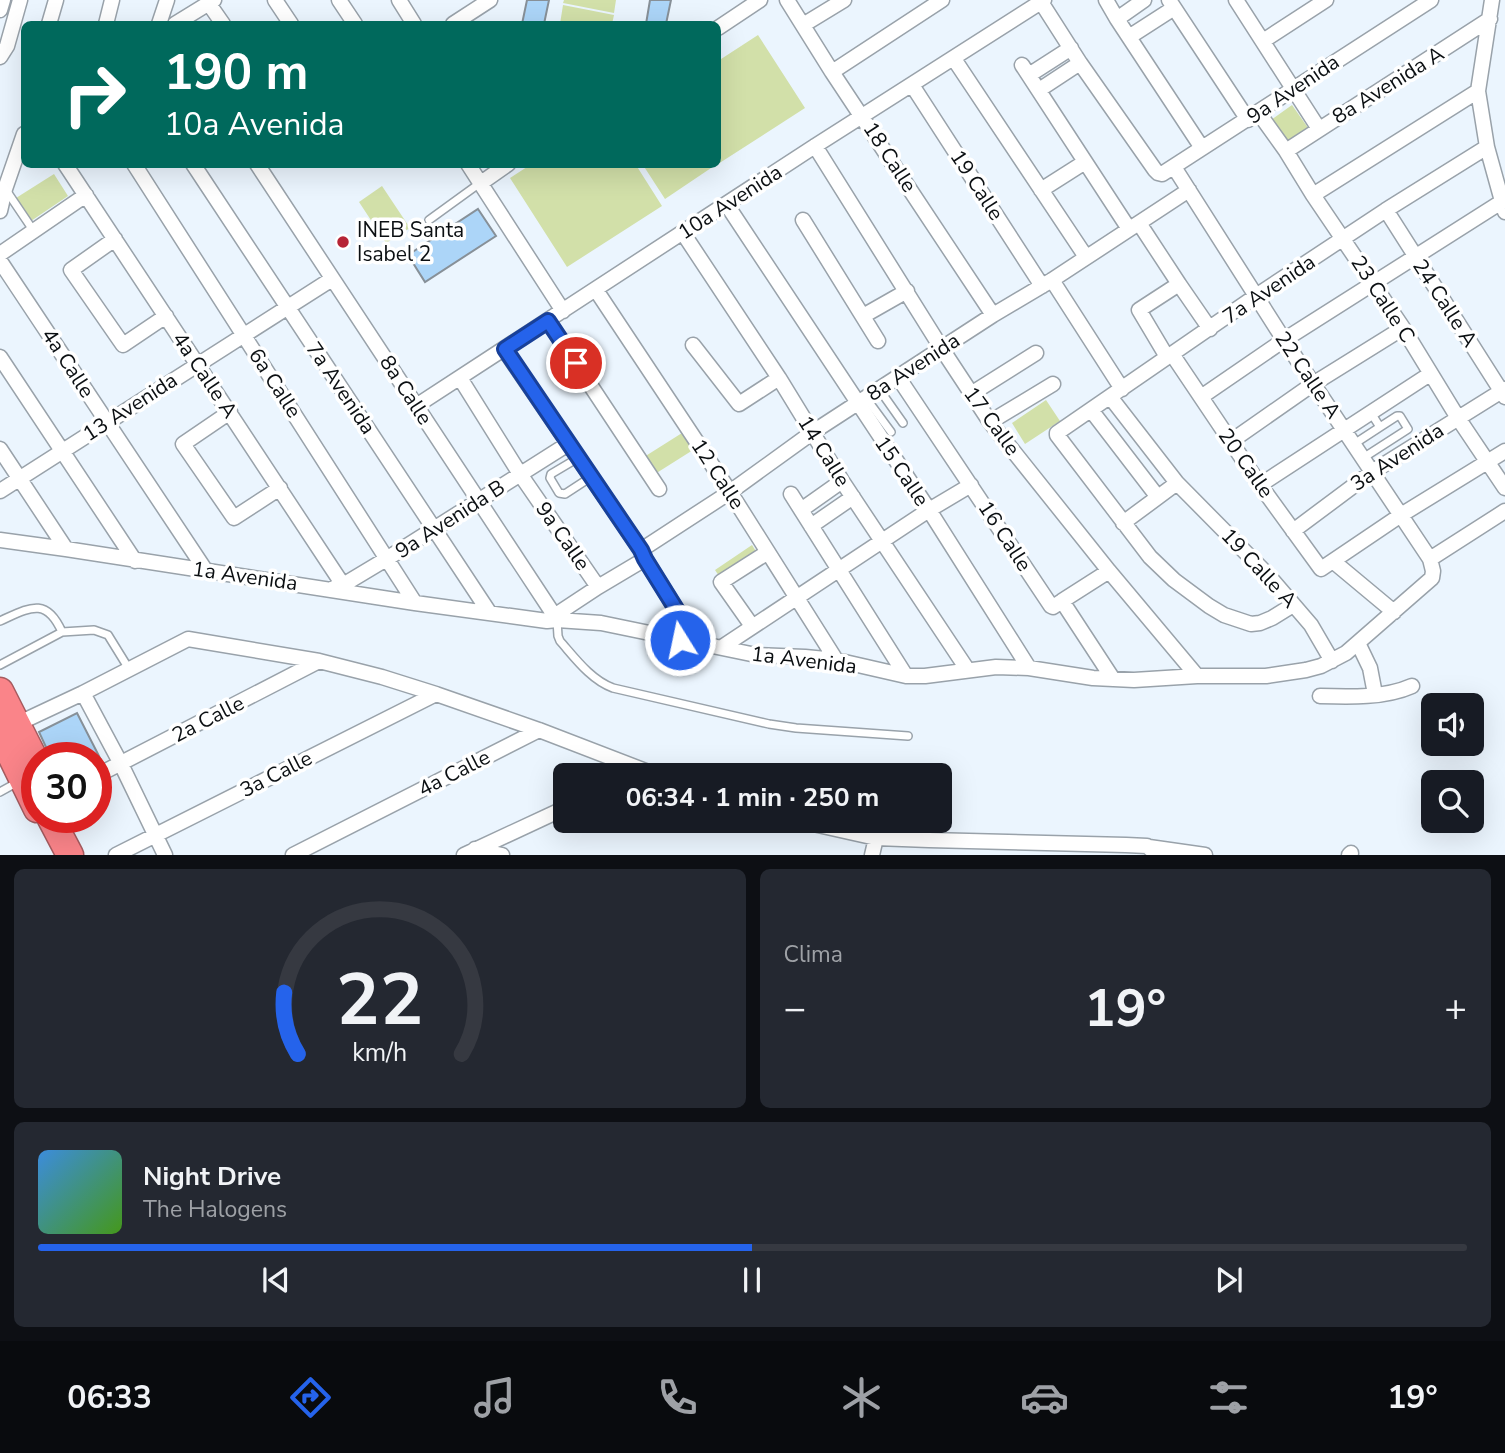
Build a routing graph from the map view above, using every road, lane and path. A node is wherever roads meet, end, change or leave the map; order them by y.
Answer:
1 (3, 0) edge
2 (20, 0) edge
3 (56, 0) edge
4 (113, 0) edge
5 (167, 0) edge
6 (275, 0) edge
7 (339, 0) edge
8 (399, 0) edge
9 (490, 0) edge
10 (760, 0) edge
11 (787, 0) edge
12 (843, 0) edge
13 (942, 0) edge
14 (1106, 0) edge
15 (1144, 0) edge
16 (1236, 0) edge
17 (1326, 0) edge
18 (1431, 0) edge
19 (1492, 0) edge
20 (1043, 1) edge
21 (212, 2) edge
22 (1171, 4) edge
23 (470, 6) edge
24 (0, 10) edge
25 (1117, 19) junction
26 (1490, 19) junction
27 (50, 21) edge
28 (107, 21) edge
29 (160, 21) edge
30 (180, 21) edge
31 (222, 21) edge
32 (289, 21) edge
33 (353, 21) edge
34 (412, 21) edge
35 (456, 21) edge
36 (803, 25) junction
37 (721, 26) edge
38 (1129, 37) junction
39 (1264, 41) junction
40 (1071, 48) junction
41 (0, 57) edge
42 (954, 59) junction
43 (1080, 63) junction
44 (832, 72) junction
45 (912, 85) junction
46 (1292, 88) junction
47 (1039, 90) junction
48 (1479, 91) junction
49 (863, 116) junction
50 (1253, 116) junction
51 (1319, 129) junction
52 (21, 143) edge
53 (815, 146) junction
54 (1486, 147) junction
55 (1202, 148) junction
56 (1286, 151) junction
57 (1085, 162) junction
58 (1174, 167) junction
59 (68, 168) edge
60 (137, 168) edge
61 (196, 168) edge
62 (260, 168) edge
63 (471, 168) edge
64 (502, 168) edge
65 (481, 183) junction
66 (5, 189) junction
67 (1041, 190) junction
68 (1189, 190) junction
69 (86, 195) junction
70 (1313, 195) junction
71 (727, 205) junction
72 (1504, 206) edge
73 (1386, 210) junction
74 (0, 211) edge
75 (429, 220) dead end
76 (803, 220) dead end
77 (1134, 226) junction
78 (33, 230) junction
79 (683, 233) junction
80 (116, 239) junction
81 (1343, 239) junction
82 (0, 254) edge
83 (1415, 256) junction
84 (1086, 257) junction
85 (0, 261) edge
86 (332, 279) junction
87 (1047, 283) junction
88 (1178, 284) junction
89 (1373, 284) junction
90 (596, 290) junction
91 (907, 291) junction
92 (1256, 296) junction
93 (287, 308) junction
94 (563, 311) junction
95 (993, 314) junction
96 (166, 316) junction
97 (863, 316) junction
98 (548, 321) junction
99 (1403, 328) junction
100 (1210, 329) junction
101 (244, 335) junction
102 (1284, 340) junction
103 (878, 341) dead end
104 (693, 345) dead end
105 (505, 349) junction
106 (942, 349) junction
107 (1036, 353) dead end
108 (1170, 356) junction
109 (0, 357) edge
110 (198, 363) junction
111 (1430, 374) junction
112 (898, 377) junction
113 (460, 378) junction
114 (779, 378) junction
115 (1053, 384) dead end
116 (1313, 384) junction
117 (879, 389) junction
118 (1504, 392) edge
119 (1116, 393) junction
120 (971, 394) junction
121 (1201, 397) junction
122 (862, 401) junction
123 (416, 406) junction
124 (1091, 410) junction
125 (230, 412) junction
126 (1370, 412) junction
127 (1458, 418) junction
128 (107, 422) junction
129 (990, 422) junction
130 (903, 423) dead end
131 (1380, 427) junction
132 (1344, 429) junction
133 (813, 432) junction
134 (891, 432) dead end
135 (1230, 442) junction
136 (568, 444) junction
137 (1354, 444) junction
138 (0, 449) edge
139 (63, 451) junction
140 (1505, 451) edge
141 (578, 458) junction
142 (1363, 458) junction
143 (1488, 461) junction
144 (1372, 472) junction
145 (520, 474) junction
146 (591, 477) junction
147 (20, 478) junction
148 (842, 481) junction
149 (1177, 483) junction
150 (971, 485) junction
151 (1260, 485) junction
152 (280, 488) junction
153 (1505, 488) edge
154 (659, 489) dead end
155 (0, 491) edge
156 (730, 492) junction
157 (791, 494) dead end
158 (1157, 496) junction
159 (853, 498) junction
160 (478, 500) junction
161 (801, 510) junction
162 (929, 510) junction
163 (1505, 511) edge
164 (1401, 515) junction
165 (1123, 523) junction
166 (811, 526) junction
167 (434, 529) junction
168 (1293, 531) junction
169 (0, 541) edge
170 (881, 541) junction
171 (66, 549) junction
172 (768, 552) junction
173 (643, 555) junction
174 (387, 558) junction
175 (1430, 559) junction
176 (135, 561) junction
177 (1328, 566) junction
178 (839, 569) junction
179 (206, 571) junction
180 (1109, 571) junction
181 (336, 587) junction
182 (598, 587) junction
183 (797, 596) junction
184 (1062, 601) junction
185 (415, 603) junction
186 (1293, 605) junction
187 (489, 612) junction
188 (1394, 612) junction
189 (553, 619) junction
190 (0, 621) edge
191 (752, 625) junction
192 (62, 632) junction
193 (680, 640) junction
194 (1358, 643) junction
195 (722, 647) junction
196 (836, 660) junction
197 (1332, 661) junction
198 (319, 662) junction
199 (0, 666) edge
200 (1029, 668) junction
201 (129, 669) junction
202 (967, 669) junction
203 (906, 676) junction
204 (1198, 676) junction
205 (1113, 680) junction
206 (1412, 686) dead end
207 (0, 691) edge
208 (83, 693) junction
209 (436, 694) junction
210 (1375, 694) junction
211 (1321, 696) dead end
212 (8, 729) edge
213 (539, 730) junction
214 (908, 736) dead end
215 (618, 763) edge
216 (121, 764) junction
217 (112, 768) edge
218 (20, 779) edge
219 (553, 813) edge
220 (49, 833) edge
221 (58, 833) edge
222 (72, 833) edge
223 (854, 833) edge
224 (156, 835) junction
225 (876, 838) junction
226 (1126, 850) edge
227 (1152, 850) edge
228 (470, 852) edge
229 (60, 855) edge
230 (70, 855) edge
231 (82, 855) edge
232 (116, 855) edge
233 (165, 855) edge
234 (293, 855) edge
235 (502, 855) edge
236 (872, 855) edge
237 (1205, 855) edge

1 - 24 street
2 - 41 street
3 - 27 street
4 - 28 street
5 - 29 street
6 - 32 street
7 - 33 street
8 - 34 street
9 - 23 street
10 - 37 street
11 - 36 street, 18 Calle
12 - 36 street
13 - 44 street
14 - 25 street
15 - 25 street
16 - 39 street
17 - 39 street
18 - 46 street, 9a Avenida
19 - 26 street
20 - 40 street
20 - 42 street, 10a Avenida
21 - 30 street
21 - 31 street
22 - 38 street
22 - 50 street, 23 Calle C
23 - 35 street
25 - 38 street
26 - 48 street
26 - 51 street, 8a Avenida A
36 - 44 street, 18 Calle
38 - 55 street
39 - 46 street
40 - 43 street
40 - 47 street
42 - 45 street, 10a Avenida
42 - 67 street
43 - 47 street
43 - 58 street, 9a Avenida
44 - 49 street, 18 Calle
45 - 49 street, 10a Avenida
45 - 87 street, 19 Calle
46 - 50 street, 9a Avenida
46 - 51 street
47 - 57 street
48 - 54 street
48 - 70 street
49 - 53 street, 10a Avenida
49 - 95 street, 18 Calle
50 - 55 street, 9a Avenida
50 - 56 street, 23 Calle C
51 - 56 street, 8a Avenida A
52 - 66 street
53 - 71 street, 10a Avenida
53 - 91 street, 17 Calle
54 - 72 street
54 - 73 street, 7a Avenida
55 - 58 street, 9a Avenida
56 - 70 street, 23 Calle C
57 - 67 street
57 - 77 street
58 - 68 street, 22 Calle A
59 - 69 street, 4a Calle A
60 - 101 street, 6a Calle
61 - 93 street, 7a Avenida
62 - 86 street, 8a Calle
63 - 65 street
64 - 65 street
65 - 75 lane
65 - 94 street
66 - 74 street
66 - 78 lane
67 - 84 street
68 - 77 street, 8a Avenida
68 - 92 street, 22 Calle A
69 - 78 street
69 - 80 street, 4a Calle A
70 - 81 street, 23 Calle C
71 - 79 street, 10a Avenida
71 - 122 street, 15 Calle
72 - 83 street
73 - 81 street, 7a Avenida
73 - 83 street, 24 Calle A
76 - 97 street
77 - 84 street, 8a Avenida
77 - 88 street
78 - 82 street
79 - 90 street, 10a Avenida
79 - 114 street, 14 Calle
80 - 96 street, 4a Calle A
80 - 96 street
81 - 89 street, 23 Calle C
81 - 92 street, 7a Avenida
83 - 89 street
83 - 118 street, 24 Calle A
84 - 87 street, 8a Avenida
85 - 128 street, 4a Calle
86 - 93 street, 13 Avenida
86 - 123 street, 8a Calle
87 - 95 street, 8a Avenida
87 - 119 street
88 - 100 street
88 - 108 street, 20 Calle
89 - 99 street, 23 Calle C
89 - 102 street
90 - 94 street, 10a Avenida
90 - 156 street, 12 Calle
91 - 97 street
91 - 106 street, 17 Calle
92 - 100 street, 7a Avenida
92 - 102 street, 22 Calle A
93 - 101 street, 13 Avenida
93 - 167 street, 7a Avenida
94 - 98 street, 10a Avenida
95 - 106 street, 8a Avenida
96 - 110 street, 4a Calle A
97 - 103 street
98 - 105 street, 10a Avenida
98 - 154 street
99 - 111 street, 23 Calle C
99 - 116 street
100 - 108 street, 7a Avenida
101 - 110 street, 13 Avenida
101 - 174 street, 6a Calle
102 - 116 street, 22 Calle A
102 - 121 street
104 - 114 street
105 - 113 street, 10a Avenida
105 - 136 street
106 - 112 street, 8a Avenida
106 - 120 street, 17 Calle
107 - 120 street
108 - 119 street, 7a Avenida
108 - 121 street, 20 Calle
109 - 139 street
110 - 125 street, 4a Calle A
110 - 128 street, 13 Avenida
111 - 126 street
111 - 127 street, 23 Calle C
112 - 117 street, 8a Avenida
112 - 150 street, 16 Calle
113 - 123 street, 10a Avenida
113 - 145 street, 9a Calle
114 - 133 street, 14 Calle
115 - 129 street
116 - 132 street, 22 Calle A
116 - 135 street
117 - 122 street, 8a Avenida
117 - 130 lane
118 - 127 street, 3a Avenida
119 - 124 street, 7a Avenida
119 - 149 street, 19 Calle A
120 - 129 street, 17 Calle
121 - 135 street, 20 Calle
122 - 133 street, 8a Avenida
122 - 134 lane
122 - 162 street, 15 Calle
123 - 160 street, 8a Calle
124 - 158 street
124 - 165 street, 7a Avenida
125 - 152 street, 4a Calle A
125 - 152 street
126 - 131 lane
126 - 132 street
127 - 143 street, 23 Calle C
127 - 144 street, 3a Avenida
128 - 139 street, 13 Avenida
128 - 179 street, 4a Calle
129 - 180 street, 17 Calle
131 - 137 lane
131 - 142 lane
132 - 137 street, 22 Calle A
132 - 151 street
133 - 148 street, 14 Calle
133 - 156 street, 8a Avenida
135 - 151 street, 20 Calle
136 - 141 street
136 - 145 street, 9a Avenida B
137 - 142 street, 22 Calle A
138 - 147 street
139 - 147 street, 13 Avenida
139 - 176 street
140 - 143 street
141 - 146 street
141 - 146 lane
142 - 144 street, 22 Calle A
143 - 153 street, 23 Calle C
143 - 164 street
144 - 164 street, 22 Calle A
144 - 168 street, 3a Avenida
145 - 160 street, 9a Avenida B
145 - 182 street, 9a Calle
146 - 173 street
147 - 155 street, 13 Avenida
147 - 171 street
148 - 159 street, 14 Calle
148 - 161 street
149 - 158 street
149 - 186 street, 19 Calle A
150 - 162 street
150 - 184 street, 16 Calle
151 - 168 street, 20 Calle
152 - 181 street, 4a Calle A
156 - 172 street, 12 Calle
156 - 173 street, 8a Avenida
157 - 161 street
158 - 165 street
159 - 166 street
159 - 170 street, 14 Calle
160 - 167 street, 9a Avenida B
160 - 189 street, 8a Calle
161 - 166 street
162 - 170 street
162 - 200 street, 15 Calle
163 - 175 street
164 - 175 street, 22 Calle A
164 - 177 street
165 - 186 street
166 - 178 street
167 - 174 street, 9a Avenida B
167 - 187 street, 7a Avenida
168 - 177 street, 20 Calle
169 - 171 street, 1a Avenida
170 - 178 street
170 - 202 street, 14 Calle
171 - 176 street, 1a Avenida
172 - 183 street, 12 Calle
172 - 191 street
173 - 182 street, 8a Avenida
173 - 193 street
174 - 181 street, 9a Avenida B
174 - 185 street, 6a Calle
175 - 188 street, 1a Avenida
176 - 179 street, 1a Avenida
177 - 188 street, 20 Calle
178 - 183 street
178 - 203 street
179 - 181 street, 1a Avenida
180 - 184 street
180 - 204 street, 17 Calle
181 - 185 street, 1a Avenida
182 - 189 street, 8a Avenida
183 - 191 street
183 - 196 street, 12 Calle
184 - 205 street, 16 Calle
185 - 187 street, 1a Avenida
186 - 197 street, 19 Calle A
187 - 189 street, 1a Avenida
188 - 194 street, 1a Avenida
189 - 193 street, 1a Avenida
189 - 214 lane
190 - 192 lane
191 - 195 street
192 - 199 lane
192 - 201 lane
193 - 195 street, 1a Avenida
194 - 197 street, 1a Avenida
194 - 210 street
195 - 196 street, 1a Avenida
196 - 203 street, 1a Avenida
197 - 204 street, 1a Avenida
198 - 201 street
198 - 209 street
198 - 216 street, 2a Calle
200 - 202 street, 1a Avenida
200 - 205 street, 1a Avenida
201 - 208 street
202 - 203 street, 1a Avenida
204 - 205 street, 1a Avenida
206 - 210 street
207 - 212 highway
208 - 212 street
208 - 216 street
209 - 213 street
209 - 224 street, 3a Calle
210 - 211 street
212 - 218 highway
213 - 215 street
213 - 234 street, 4a Calle
216 - 217 street, 2a Calle
216 - 224 street
219 - 228 street
220 - 229 highway
221 - 230 highway
222 - 231 highway
223 - 225 street
224 - 232 street, 3a Calle
224 - 233 street
225 - 226 street
225 - 236 street
226 - 227 street
227 - 237 street
228 - 235 street

